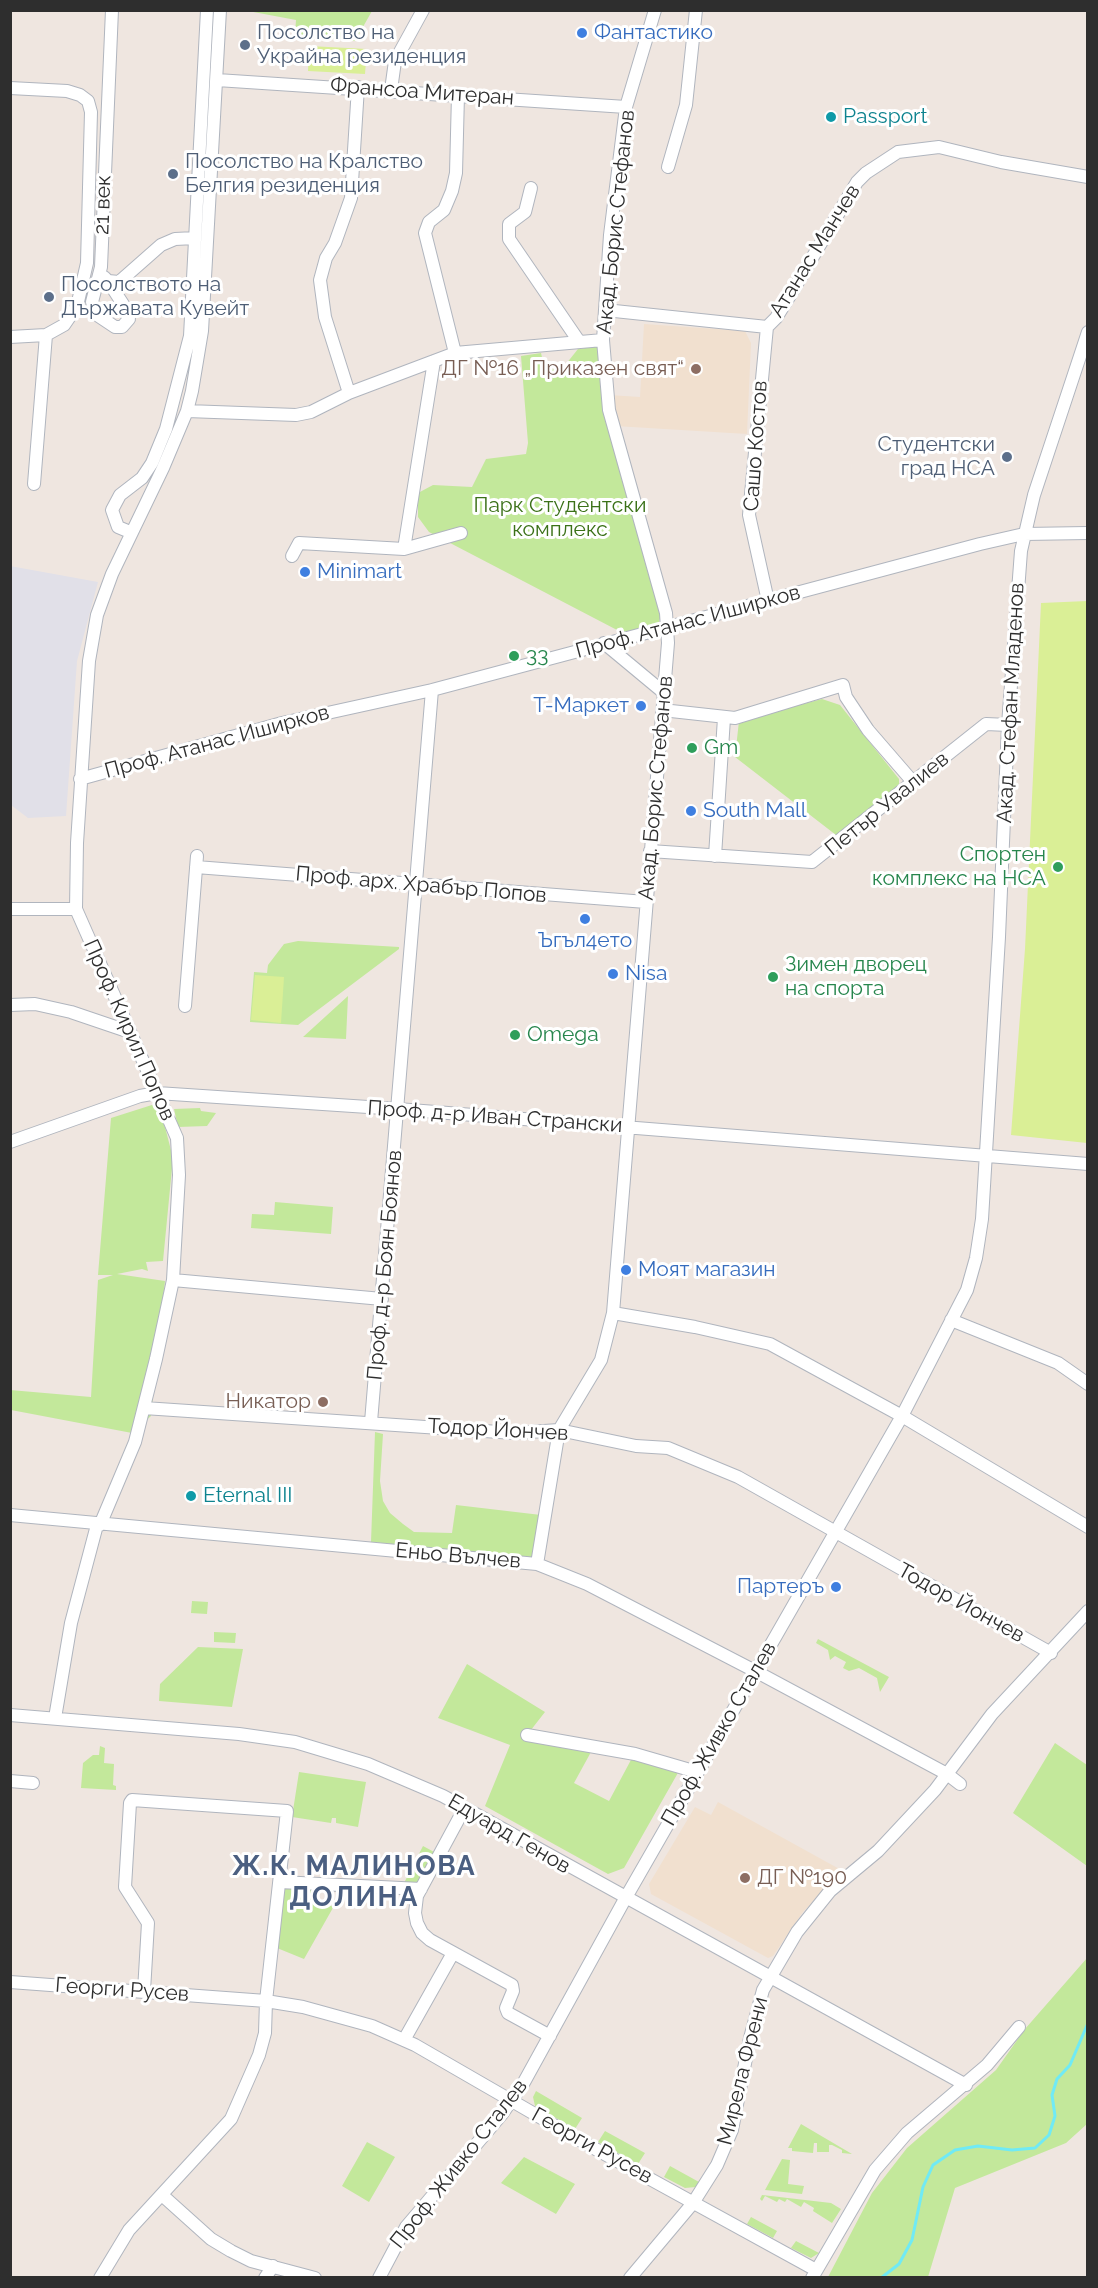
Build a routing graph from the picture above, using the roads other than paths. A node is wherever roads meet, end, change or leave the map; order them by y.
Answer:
1 (112, 10) edge
2 (207, 10) edge
3 (220, 10) edge
4 (423, 10) edge
5 (655, 10) edge
6 (696, 10) edge
7 (217, 80) junction
8 (358, 87) junction
9 (10, 88) edge
10 (391, 90) junction
11 (458, 95) junction
12 (626, 107) junction
13 (668, 167) dead end
14 (1088, 177) edge
15 (531, 188) dead end
16 (195, 238) junction
17 (101, 267) junction
18 (108, 281) junction
19 (605, 310) junction
20 (767, 327) junction
21 (1088, 332) edge
22 (46, 336) junction
23 (10, 337) edge
24 (578, 340) junction
25 (603, 340) junction
26 (454, 353) junction
27 (434, 361) junction
28 (349, 393) junction
29 (187, 411) junction
30 (34, 484) dead end
31 (130, 532) junction
32 (461, 533) dead end
33 (1088, 533) edge
34 (1024, 534) junction
35 (404, 549) junction
36 (292, 556) dead end
37 (768, 601) junction
38 (668, 627) junction
39 (604, 643) junction
40 (432, 690) junction
41 (663, 692) junction
42 (662, 710) junction
43 (724, 718) junction
44 (1008, 724) junction
45 (80, 778) junction
46 (913, 782) junction
47 (650, 851) junction
48 (715, 856) junction
49 (417, 885) junction
50 (646, 902) junction
51 (10, 909) edge
52 (76, 909) junction
53 (10, 1005) edge
54 (185, 1006) dead end
55 (130, 1032) junction
56 (157, 1093) junction
57 (398, 1109) junction
58 (629, 1127) junction
59 (10, 1142) edge
60 (986, 1156) junction
61 (1088, 1164) edge
62 (173, 1281) junction
63 (382, 1299) junction
64 (614, 1313) junction
65 (951, 1320) junction
66 (1088, 1384) edge
67 (144, 1408) junction
68 (902, 1416) junction
69 (371, 1422) junction
70 (559, 1430) junction
71 (10, 1515) edge
72 (99, 1525) junction
73 (1088, 1527) edge
74 (834, 1533) junction
75 (537, 1564) junction
76 (1088, 1611) edge
77 (1052, 1653) junction
78 (755, 1671) junction
79 (10, 1715) edge
80 (55, 1718) junction
81 (527, 1735) dead end
82 (697, 1772) junction
83 (947, 1774) junction
84 (10, 1781) edge
85 (33, 1783) dead end
86 (960, 1784) dead end
87 (464, 1809) junction
88 (280, 1882) junction
89 (421, 1889) junction
90 (625, 1899) junction
91 (453, 1953) junction
92 (769, 1978) junction
93 (10, 1982) edge
94 (144, 1991) junction
95 (266, 2001) junction
96 (1019, 2027) dead end
97 (550, 2036) junction
98 (404, 2040) junction
99 (966, 2085) junction
100 (512, 2101) junction
101 (162, 2195) junction
102 (693, 2203) junction
103 (273, 2266) junction
104 (814, 2274) edge
105 (100, 2277) edge
106 (265, 2277) edge
107 (315, 2277) edge
108 (379, 2277) edge
109 (630, 2277) edge

1 - 17 street, 21 век
2 - 16 street
3 - 7 street, Проф. Кирил Попов
4 - 10 street
5 - 12 street, Акад. Борис Стефанов
6 - 13 street
7 - 8 street, Франсоа Митеран
7 - 29 street, Проф. Кирил Попов
8 - 10 street, Франсоа Митеран
8 - 28 street
9 - 22 street
10 - 11 street, Франсоа Митеран
11 - 12 street, Франсоа Митеран
11 - 26 street
12 - 19 street, Акад. Борис Стефанов
14 - 20 street, Атанас Манчев
15 - 24 street
16 - 18 street
16 - 31 street
17 - 18 street
17 - 18 street, 21 век
19 - 20 street, Атанас Манчев
19 - 25 street, Акад. Борис Стефанов
20 - 37 street, Сашо Костов
21 - 34 street, Акад. Стефан Младенов
22 - 23 street
22 - 30 street
24 - 25 street
24 - 26 street
25 - 38 street, Акад. Борис Стефанов
26 - 27 street
27 - 28 street
27 - 35 street
28 - 29 street
29 - 31 street, Проф. Кирил Попов
31 - 45 street, Проф. Кирил Попов
32 - 35 street
33 - 34 street, Проф. Атанас Иширков
34 - 37 street, Проф. Атанас Иширков
34 - 44 street, Акад. Стефан Младенов
35 - 36 street
37 - 38 street, Проф. Атанас Иширков
38 - 39 street, Проф. Атанас Иширков
38 - 41 street, Акад. Борис Стефанов
39 - 40 street, Проф. Атанас Иширков
39 - 41 street
40 - 45 street, Проф. Атанас Иширков
40 - 49 street, Проф. д-р Боян Боянов
41 - 42 street, Акад. Борис Стефанов
42 - 43 street
42 - 47 street, Акад. Борис Стефанов
43 - 46 street
43 - 48 street
44 - 46 street, Петър Увалиев
44 - 60 street, Акад. Стефан Младенов
45 - 52 street, Проф. Кирил Попов
46 - 48 street, Петър Увалиев
47 - 48 street, Петър Увалиев
47 - 50 street, Акад. Борис Стефанов
49 - 50 street, Проф. арх. Храбър Попов
49 - 54 street, Проф. арх. Храбър Попов
49 - 57 street, Проф. д-р Боян Боянов
50 - 58 street, Акад. Борис Стефанов
51 - 52 street
52 - 55 street, Проф. Кирил Попов
53 - 55 street
55 - 56 street, Проф. Кирил Попов
56 - 57 street, Проф. д-р Иван Странски
56 - 59 street, Проф. д-р Иван Странски
56 - 62 street, Проф. Кирил Попов
57 - 58 street, Проф. д-р Иван Странски
57 - 63 street, Проф. д-р Боян Боянов
58 - 60 street, Проф. д-р Иван Странски
58 - 64 street, Акад. Борис Стефанов
60 - 61 street, Проф. д-р Иван Странски
60 - 65 street, Проф. Живко Сталев
62 - 63 street
62 - 67 street, Проф. Кирил Попов
63 - 69 street, Проф. д-р Боян Боянов
64 - 68 street
64 - 70 street, Акад. Борис Стефанов
65 - 66 street
65 - 68 street, Проф. Живко Сталев
67 - 69 street, Тодор Йончев
67 - 72 street, Проф. Кирил Попов
68 - 73 street
68 - 74 street, Проф. Живко Сталев
69 - 70 street, Тодор Йончев
70 - 74 street, Тодор Йончев
70 - 75 street, Акад. Борис Стефанов
71 - 72 street, Еньо Вълчев
72 - 75 street, Еньо Вълчев
72 - 80 street, Проф. Кирил Попов
74 - 77 street, Тодор Йончев
74 - 78 street, Проф. Живко Сталев
75 - 78 street, Еньо Вълчев
76 - 77 street
77 - 83 street, Мирела Френи
78 - 82 street, Проф. Живко Сталев
78 - 83 street, Еньо Вълчев
79 - 80 street, Едуард Генов
80 - 87 street, Едуард Генов
81 - 82 street
82 - 90 street, Проф. Живко Сталев
83 - 86 street, Еньо Вълчев
83 - 92 street, Мирела Френи
84 - 85 street
87 - 89 street
87 - 90 street, Едуард Генов
88 - 89 street
88 - 94 street
88 - 95 street
89 - 91 street
90 - 92 street, Едуард Генов
90 - 97 street, Проф. Живко Сталев
91 - 97 street
91 - 98 street
92 - 99 street, Едуард Генов
92 - 102 street, Мирела Френи
93 - 94 street, Георги Русев
94 - 95 street, Георги Русев
95 - 98 street, Георги Русев
95 - 101 street
96 - 99 street
97 - 100 street, Проф. Живко Сталев
98 - 100 street, Георги Русев
99 - 104 street
100 - 102 street, Георги Русев
100 - 108 street, Проф. Живко Сталев
101 - 103 street
101 - 105 street
102 - 104 street, Георги Русев
102 - 109 street, Мирела Френи
103 - 106 street
103 - 107 street

